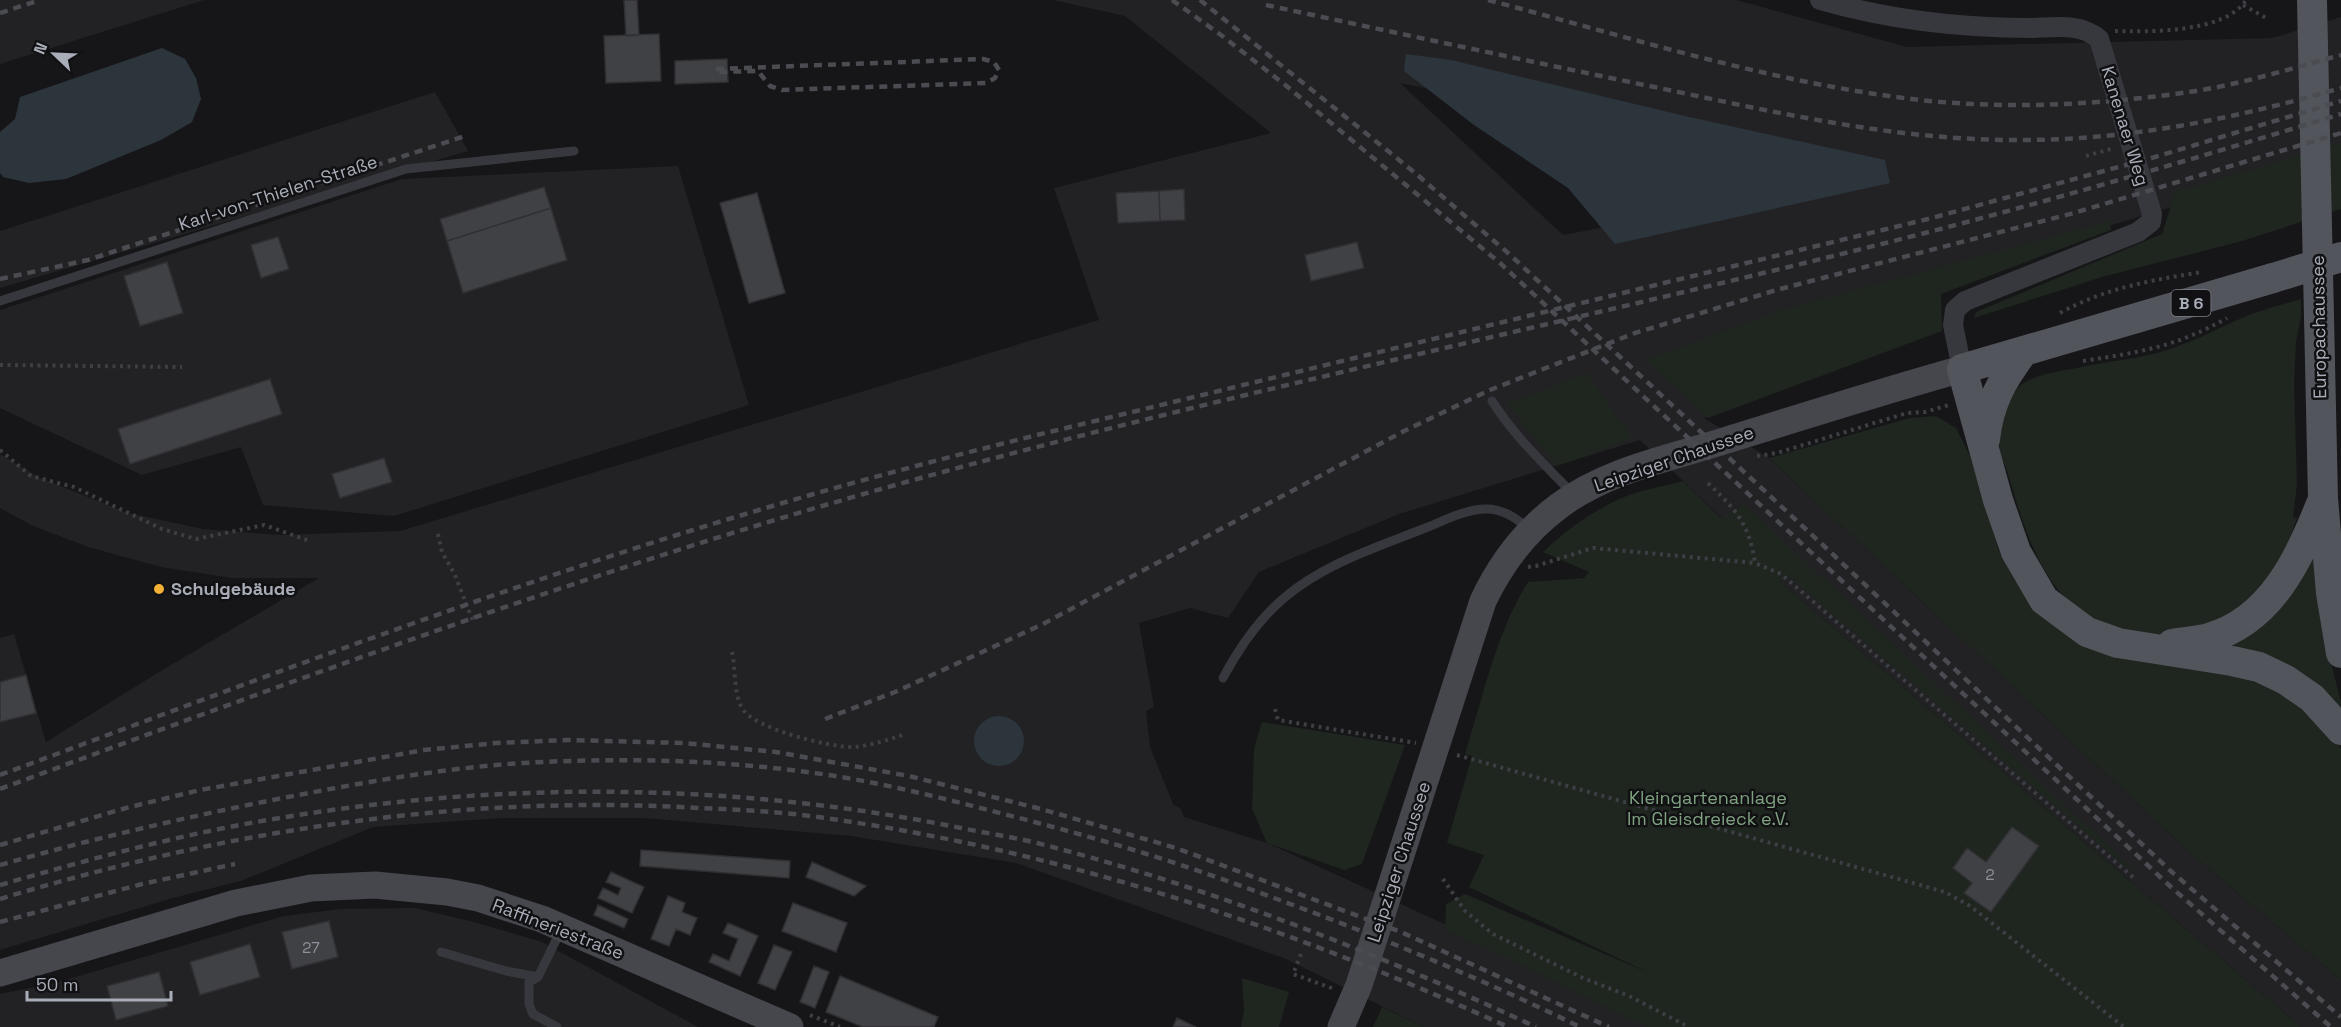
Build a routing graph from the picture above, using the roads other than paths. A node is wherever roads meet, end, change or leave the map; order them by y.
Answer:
1 (1820, 0) edge
2 (2312, 0) edge
3 (574, 151) dead end
4 (2341, 257) edge
5 (0, 301) edge
6 (2024, 352) junction
7 (1962, 369) junction
8 (1492, 401) dead end
9 (1984, 448) junction
10 (1574, 495) junction
11 (2323, 498) junction
12 (1531, 530) junction
13 (2149, 648) junction
14 (2341, 652) edge
15 (1223, 678) dead end
16 (2341, 730) edge
17 (562, 927) junction
18 (441, 952) dead end
19 (0, 973) edge
20 (538, 977) junction
21 (799, 1021) edge
22 (557, 1027) edge
23 (1341, 1027) edge

1 - 7 street, Kanenaer Weg
2 - 11 main road, Europachaussee
3 - 5 lane, Karl-von-Thielen-Straße
4 - 6 main road, Leipziger Chaussee / B 6, bridge
6 - 7 main road, Leipziger Chaussee / B 6
6 - 9 main road
7 - 9 main road
7 - 10 main road, Leipziger Chaussee / B 6
8 - 10 lane
9 - 13 main road
10 - 12 main road, Leipziger Chaussee / B 6
11 - 13 main road
11 - 14 main road, Europachaussee
12 - 15 lane
12 - 23 main road, Leipziger Chaussee / B 6
13 - 16 main road
17 - 19 main road, Raffineriestraße
17 - 20 lane
17 - 21 main road, Raffineriestraße
18 - 20 lane
20 - 22 lane

